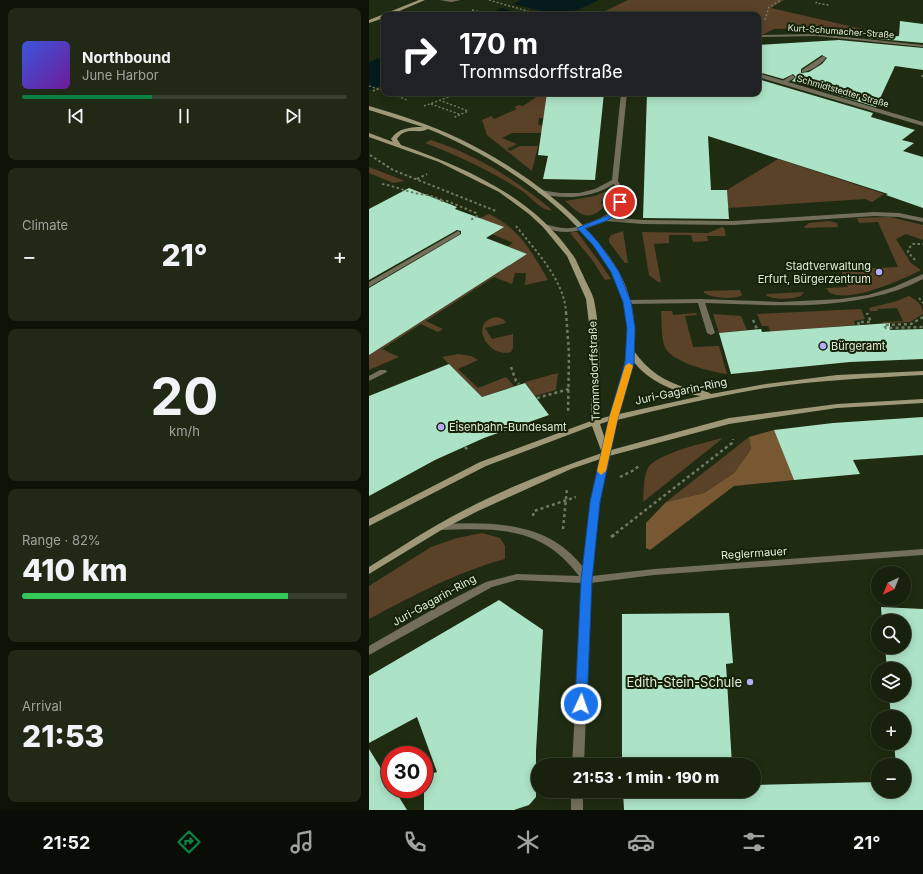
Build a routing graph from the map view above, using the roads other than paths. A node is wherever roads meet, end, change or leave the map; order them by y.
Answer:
1 (423, 0) edge
2 (442, 0) edge
3 (459, 0) edge
4 (394, 12) edge
5 (381, 18) edge
6 (369, 22) edge
7 (761, 36) edge
8 (923, 46) edge
9 (823, 58) dead end
10 (804, 70) dead end
11 (761, 76) edge
12 (793, 77) dead end
13 (783, 82) junction
14 (624, 96) edge
15 (369, 108) edge
16 (923, 124) edge
17 (436, 130) junction
18 (369, 136) edge
19 (399, 146) junction
20 (615, 181) junction
21 (540, 192) junction
22 (605, 219) junction
23 (923, 220) edge
24 (545, 226) junction
25 (580, 228) junction
26 (458, 233) dead end
27 (921, 279) edge
28 (369, 285) edge
29 (697, 301) junction
30 (627, 302) junction
31 (711, 333) dead end
32 (631, 352) junction
33 (383, 372) dead end
34 (923, 373) edge
35 (369, 379) edge
36 (715, 395) junction
37 (923, 401) edge
38 (614, 418) junction
39 (595, 422) junction
40 (606, 454) junction
41 (369, 523) edge
42 (440, 527) junction
43 (923, 552) edge
44 (369, 570) edge
45 (587, 580) junction
46 (369, 651) edge
47 (578, 758) edge
48 (576, 798) edge
49 (574, 809) edge

1 - 4 street
2 - 3 street
5 - 6 street
7 - 8 street, Kurt-Schumacher-Straße
9 - 10 street
11 - 13 street, Schmidtstedter Straße
12 - 13 street
13 - 16 street, Schmidtstedter Straße
14 - 20 street, Trommsdorffstraße
15 - 17 street, Trommsdorffstraße
17 - 19 street
17 - 21 street, Trommsdorffstraße
18 - 19 street, Trommsdorffstraße
19 - 24 street, Trommsdorffstraße
20 - 21 street, Trommsdorffstraße
20 - 22 street, Trommsdorffstraße
21 - 25 street, Trommsdorffstraße
22 - 23 street
22 - 25 street, Trommsdorffstraße
24 - 25 street, Trommsdorffstraße
24 - 39 street, Trommsdorffstraße
25 - 30 street, Trommsdorffstraße
26 - 28 street
27 - 29 street
29 - 30 street
29 - 31 street
30 - 32 street, Trommsdorffstraße
32 - 36 street
32 - 38 street, Trommsdorffstraße
33 - 35 street
34 - 36 street, Juri-Gagarin-Ring
36 - 38 street, Juri-Gagarin-Ring
37 - 40 street
38 - 39 street, Juri-Gagarin-Ring
38 - 40 street, Trommsdorffstraße
39 - 40 street, Trommsdorffstraße
39 - 41 street, Juri-Gagarin-Ring
40 - 42 street
40 - 45 street, Trommsdorffstraße
42 - 44 street
42 - 45 street
43 - 45 street, Reglermauer
45 - 46 street, Juri-Gagarin-Ring
45 - 47 street, Trommsdorffstraße
48 - 49 street

